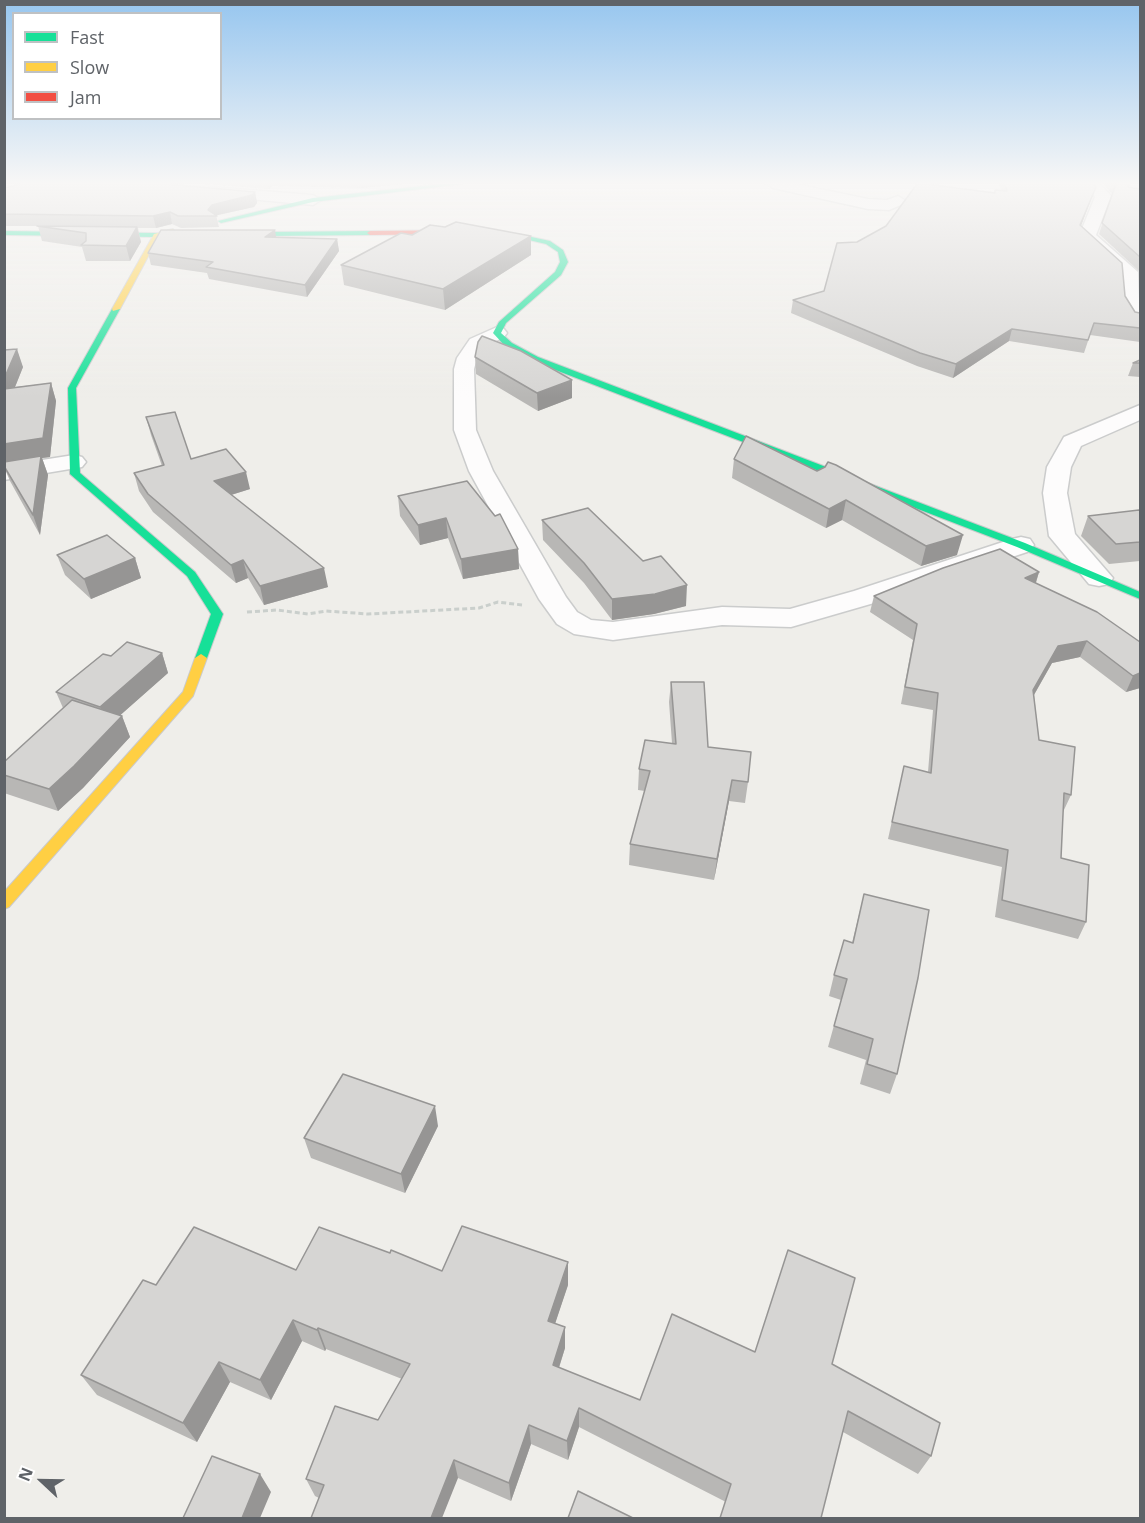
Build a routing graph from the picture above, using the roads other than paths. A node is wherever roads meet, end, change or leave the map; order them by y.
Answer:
1 (145, 255) edge
2 (562, 255) edge
3 (1110, 255) edge
4 (1140, 319) edge
5 (497, 333) junction
6 (1140, 412) edge
7 (74, 462) junction
8 (4, 473) edge
9 (1021, 545) junction
10 (1099, 578) junction
11 (1140, 596) edge
12 (4, 903) edge

1 - 7 main road
2 - 5 main road
3 - 4 street
5 - 9 main road
5 - 9 street
6 - 10 street
7 - 8 street
7 - 12 main road
9 - 10 main road
10 - 11 main road

